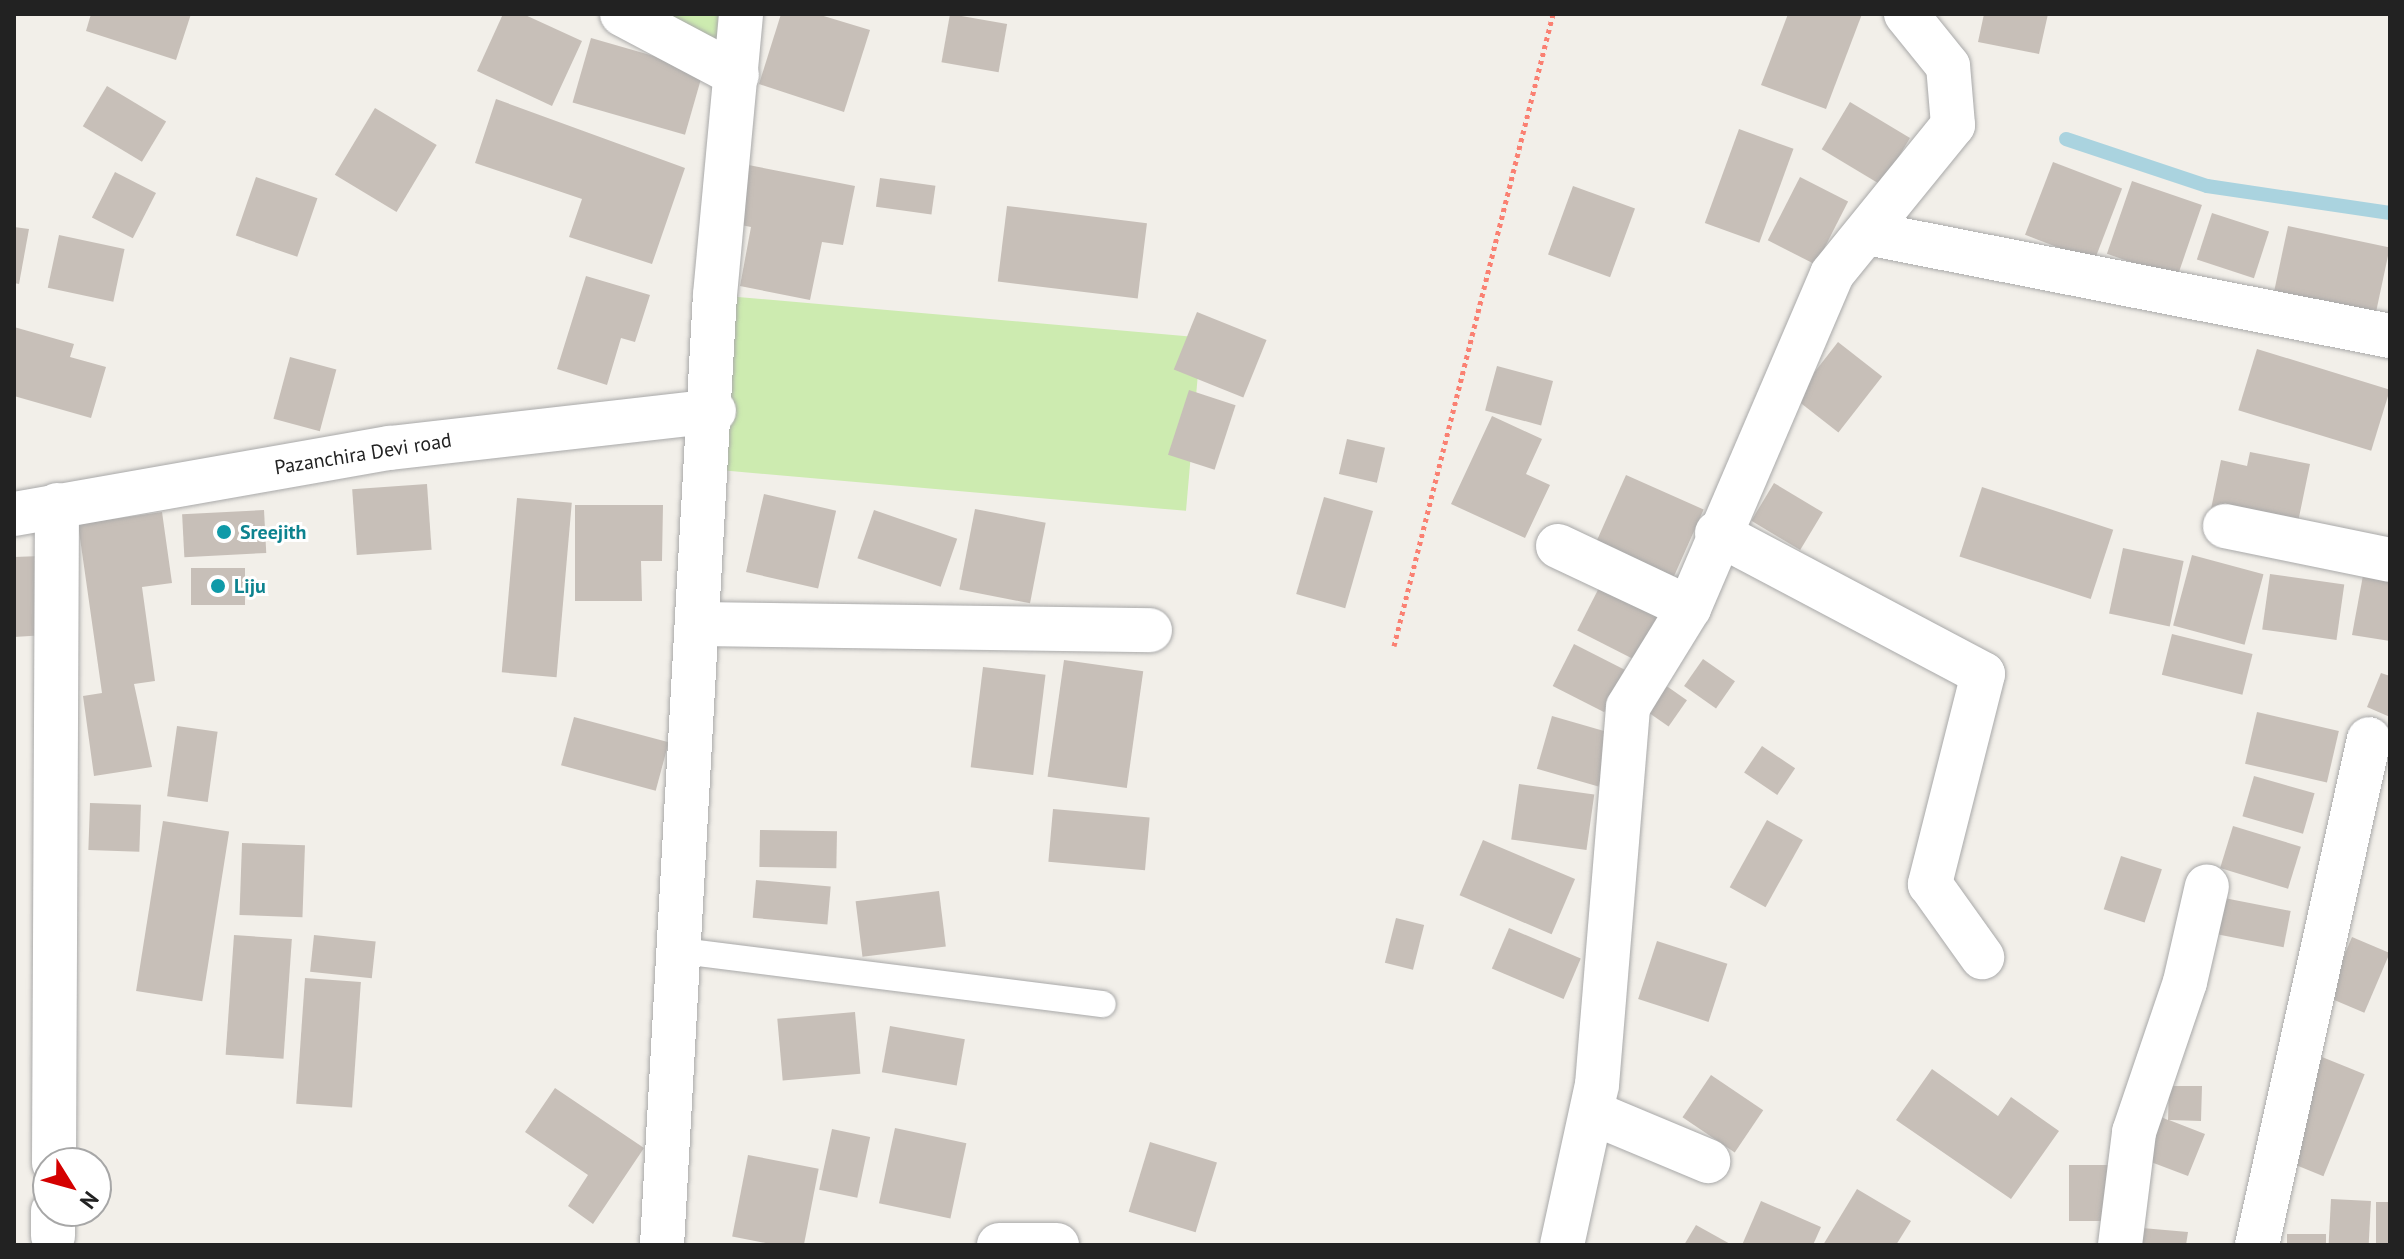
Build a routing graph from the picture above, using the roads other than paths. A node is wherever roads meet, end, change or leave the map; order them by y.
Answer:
1 (622, 14) edge
2 (741, 14) edge
3 (1906, 14) edge
4 (737, 75) junction
5 (1867, 233) junction
6 (2390, 336) edge
7 (714, 411) junction
8 (57, 505) junction
9 (14, 514) edge
10 (2225, 526) dead end
11 (1717, 533) junction
12 (1558, 546) dead end
13 (2390, 560) edge
14 (1689, 608) junction
15 (702, 624) junction
16 (1150, 630) dead end
17 (2369, 739) dead end
18 (2207, 886) dead end
19 (682, 951) junction
20 (1982, 957) dead end
21 (1103, 1004) dead end
22 (1593, 1113) junction
23 (54, 1147) edge
24 (1708, 1161) dead end
25 (662, 1245) edge
26 (999, 1245) edge
27 (1057, 1245) edge
28 (1562, 1245) edge
29 (2120, 1245) edge
30 (2257, 1245) edge

1 - 4 street
2 - 4 street
3 - 5 street
4 - 7 street
5 - 6 street
5 - 11 street
7 - 8 street, Pazanchira Devi road
7 - 15 street
8 - 9 street, Pazanchira Devi road
8 - 23 street
10 - 13 street
11 - 14 street
11 - 20 street
12 - 14 street
14 - 22 street
15 - 16 street
15 - 19 street
17 - 30 street
18 - 29 street
19 - 21 lane
19 - 25 street
22 - 24 street
22 - 28 street
26 - 27 street

